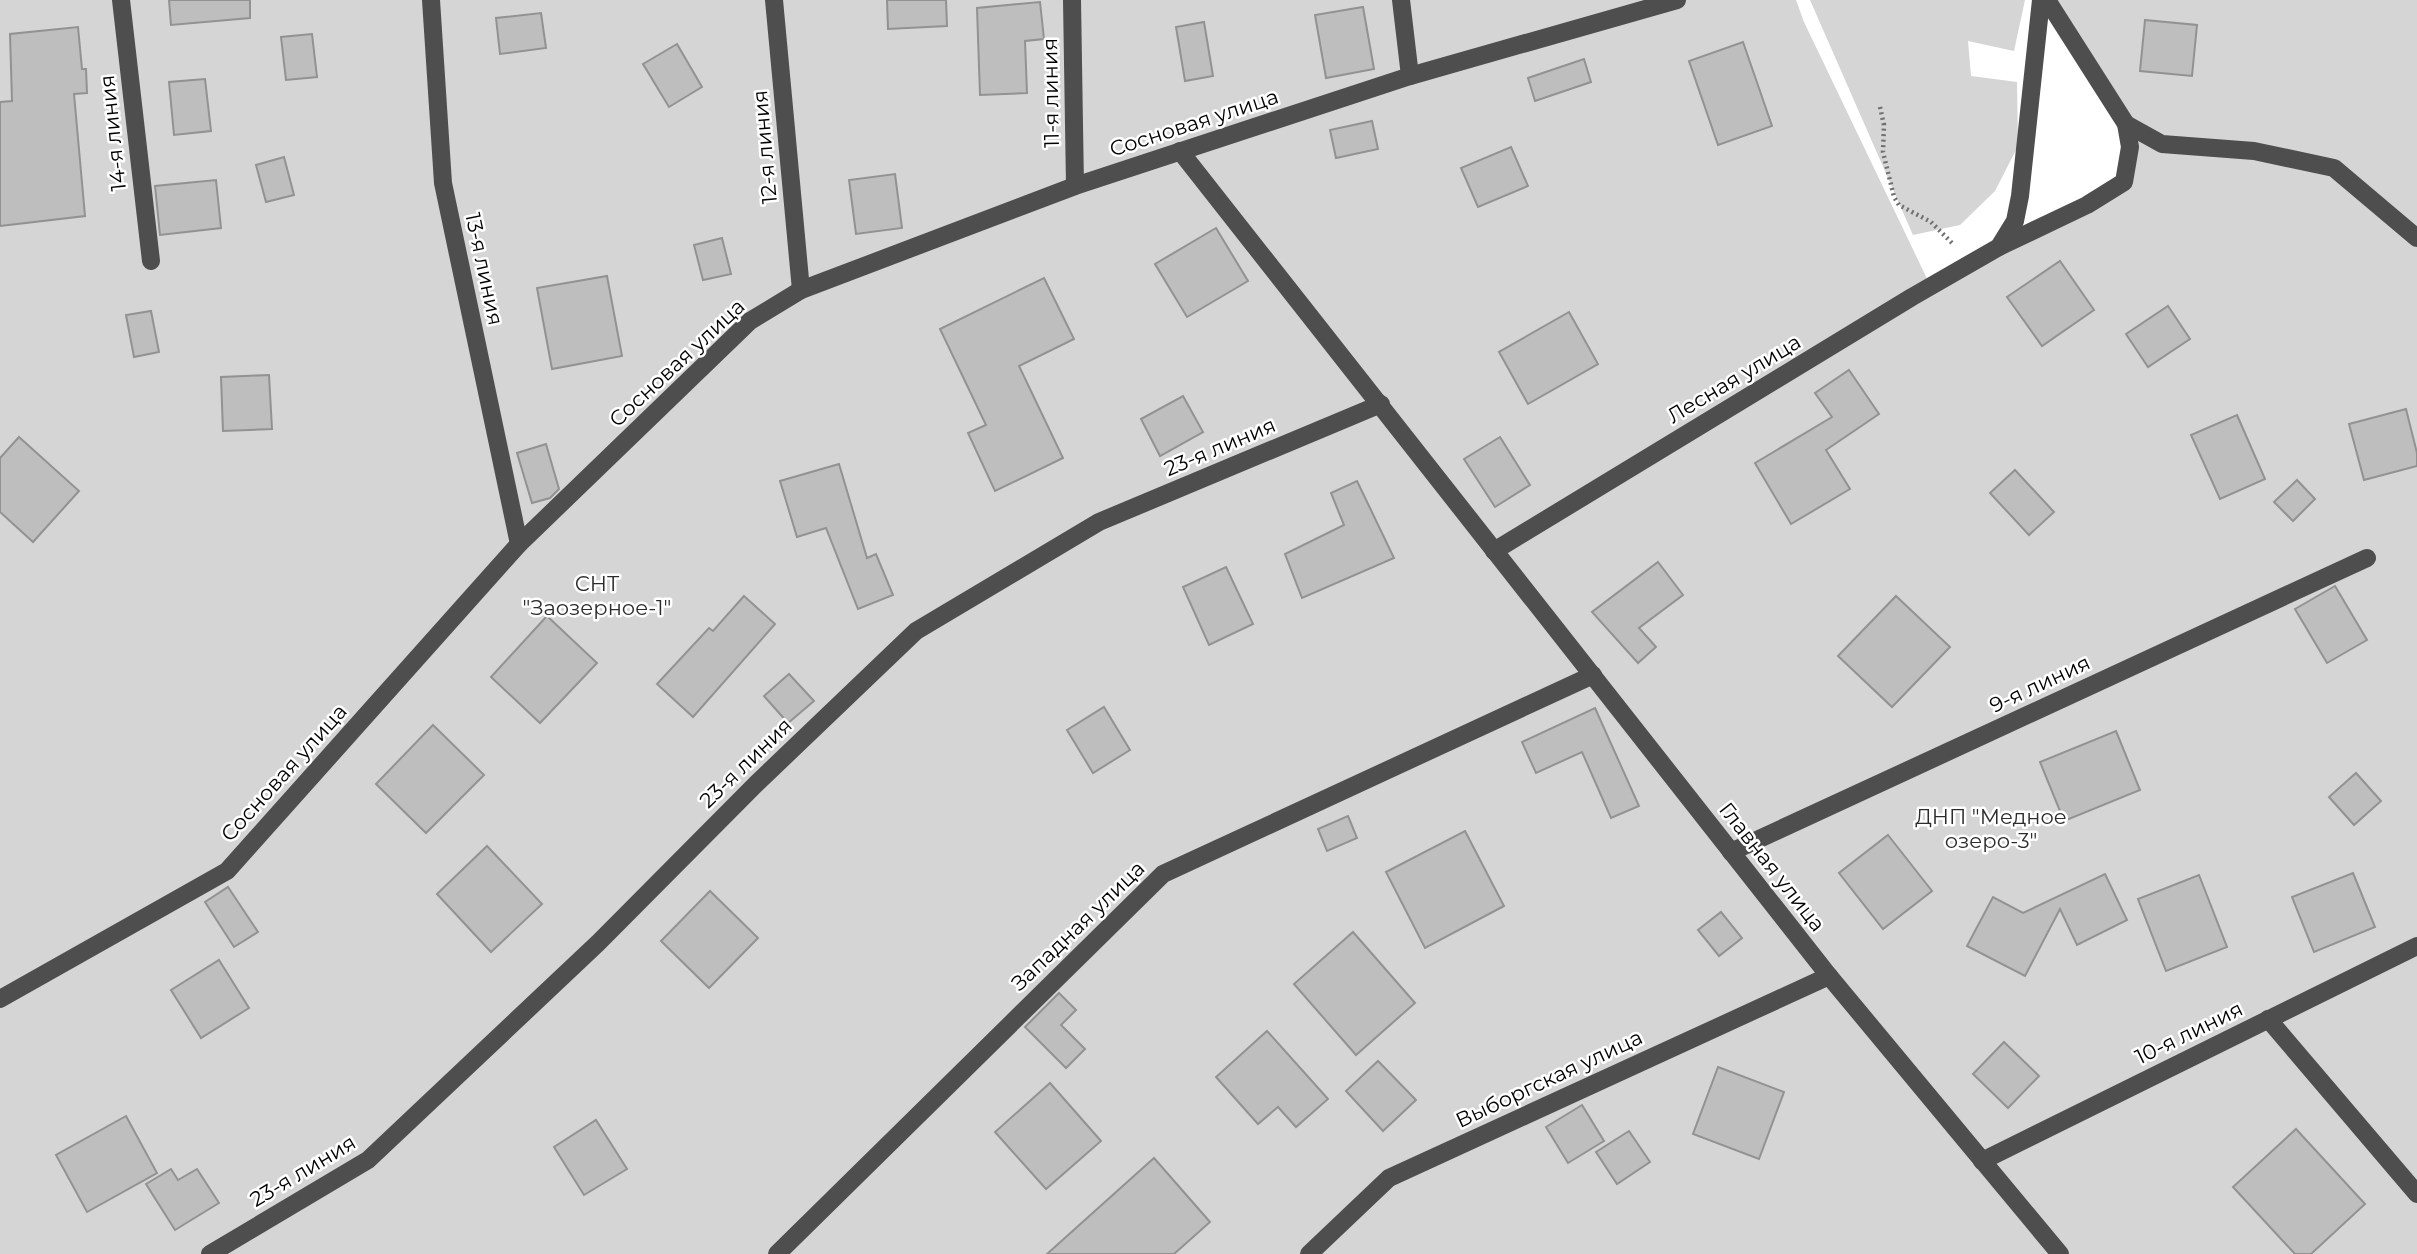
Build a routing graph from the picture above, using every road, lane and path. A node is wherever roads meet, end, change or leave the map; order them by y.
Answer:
1 (121, 0) edge
2 (431, 0) edge
3 (775, 0) edge
4 (1072, 0) edge
5 (1401, 0) edge
6 (1677, 0) edge
7 (2041, 0) edge
8 (2048, 0) edge
9 (1410, 76) junction
10 (1880, 107) dead end
11 (2126, 124) junction
12 (1180, 151) junction
13 (1075, 186) junction
14 (2417, 238) edge
15 (1999, 247) junction
16 (151, 261) dead end
17 (1964, 266) junction
18 (801, 290) junction
19 (1381, 404) junction
20 (519, 544) junction
21 (1494, 551) junction
22 (2367, 558) dead end
23 (1593, 675) junction
24 (1731, 852) junction
25 (2417, 946) edge
26 (1829, 976) junction
27 (0, 999) edge
28 (2268, 1019) junction
29 (1982, 1161) junction
30 (2417, 1194) edge
31 (209, 1254) edge
32 (777, 1254) edge
33 (1309, 1254) edge
34 (2060, 1254) edge

1 - 16 street, 14-я линия
2 - 20 street, 13-я линия
3 - 18 street, 12-я линия
4 - 13 street, 11-я линия
5 - 9 street
6 - 9 street, Сосновая улица
7 - 15 street
8 - 11 street, Лесная улица
9 - 12 street, Сосновая улица
10 - 17 path
11 - 14 street
11 - 15 street, Лесная улица
12 - 13 street, Сосновая улица
12 - 19 street, Главная улица
13 - 18 street, Сосновая улица
15 - 17 street, Лесная улица
17 - 21 street, Лесная улица
18 - 20 street, Сосновая улица
19 - 21 street, Главная улица
19 - 31 street, 23-я линия
20 - 27 street, Сосновая улица
21 - 23 street, Главная улица
22 - 24 street, 9-я линия
23 - 24 street, Главная улица
23 - 32 street, Западная улица
24 - 26 street, Главная улица
25 - 28 street, 10-я линия
26 - 29 street, Главная улица
26 - 33 street, Выборгская улица
28 - 29 street, 10-я линия
28 - 30 street
29 - 34 street, Главная улица

